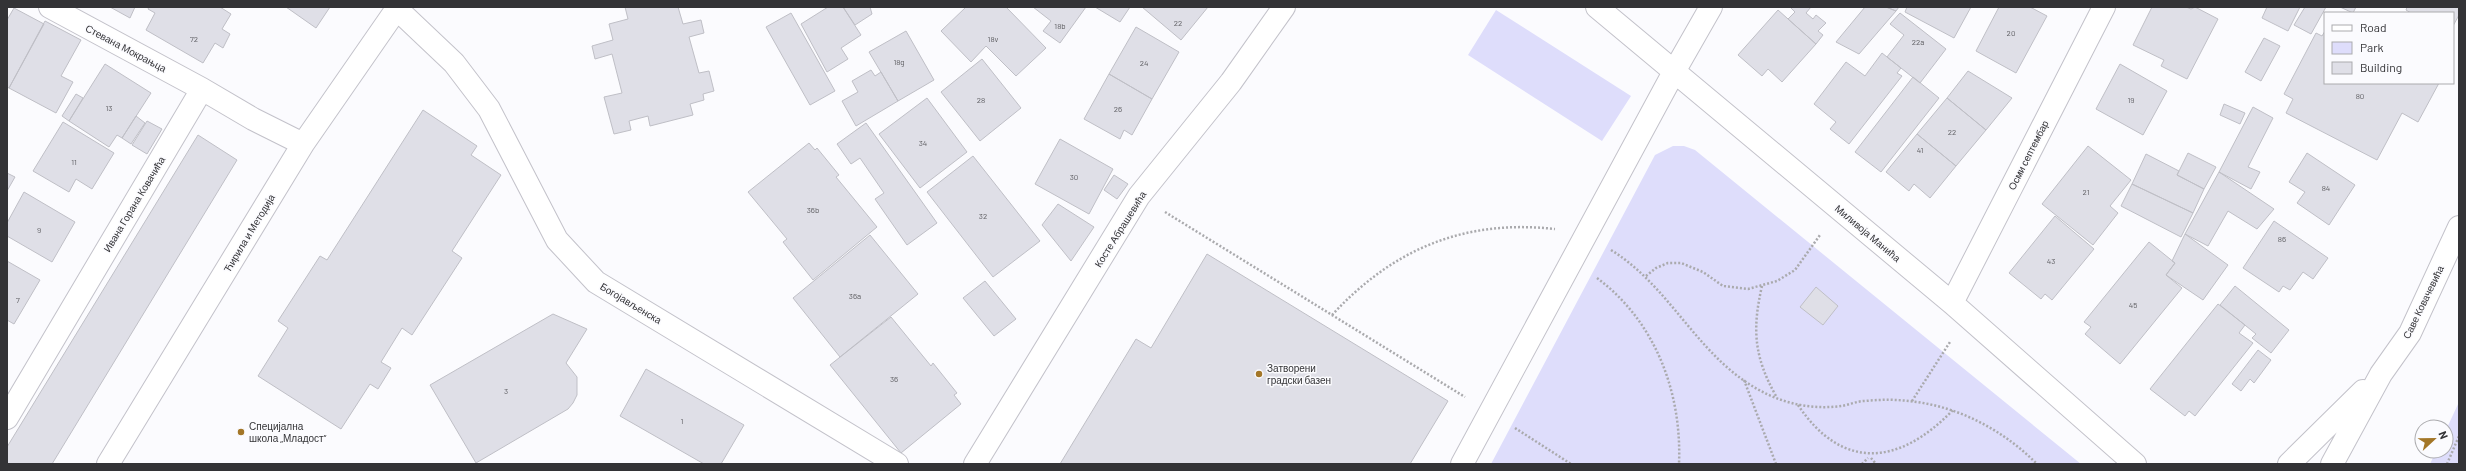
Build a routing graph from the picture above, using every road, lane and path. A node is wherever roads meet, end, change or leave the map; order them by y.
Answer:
1 (50, 7) edge
2 (1284, 7) edge
3 (1597, 7) edge
4 (1711, 7) edge
5 (2104, 7) edge
6 (397, 8) edge
7 (1675, 70) junction
8 (202, 89) junction
9 (303, 144) junction
10 (1139, 196) junction
11 (2459, 227) edge
12 (1563, 230) dead end
13 (1820, 235) dead end
14 (1611, 250) dead end
15 (1646, 276) junction
16 (1596, 278) dead end
17 (1762, 286) junction
18 (1952, 303) junction
19 (1332, 315) junction
20 (1950, 341) dead end
21 (2381, 374) junction
22 (1744, 380) junction
23 (1777, 398) junction
24 (1472, 401) dead end
25 (1912, 401) junction
26 (1798, 404) junction
27 (1953, 410) junction
28 (7, 418) edge
29 (1511, 426) dead end
30 (2459, 436) edge
31 (1855, 456) dead end
32 (1886, 456) dead end
33 (1868, 458) junction
34 (1875, 458) dead end
35 (108, 464) edge
36 (897, 464) edge
37 (975, 464) edge
38 (1462, 464) edge
39 (1571, 464) edge
40 (1679, 464) edge
41 (1776, 464) edge
42 (1862, 464) edge
43 (1876, 464) edge
44 (2037, 464) edge
45 (2135, 464) edge
46 (2289, 464) edge
47 (2332, 464) edge
48 (2447, 464) edge

1 - 8 street, Стевана Мокрањца
2 - 10 street, Косте Абрашевића
3 - 7 street, Миливоја Манића
4 - 7 street
5 - 18 street, Осми септембар
6 - 9 street, Ћирила и Методија
6 - 36 street, Богојављенска
7 - 18 street, Миливоја Манића
7 - 38 street
8 - 9 street
8 - 28 street, Ивана Горана Ковачића
9 - 35 street, Ћирила и Методија
10 - 19 path
10 - 37 street, Косте Абрашевића
11 - 21 street, Саве Ковачевића
12 - 19 path
13 - 17 path
14 - 15 path
15 - 17 path
15 - 22 path
16 - 40 path
17 - 23 path
18 - 45 street, Миливоја Манића
19 - 24 path
20 - 25 path
21 - 46 street, Саве Ковачевића
21 - 47 street, Саве Ковачевића
22 - 23 path
22 - 41 path
23 - 26 path
25 - 26 path
25 - 27 path
26 - 31 path
27 - 32 path
27 - 44 path
29 - 39 path
30 - 48 path
33 - 34 path
33 - 42 path
33 - 43 path

